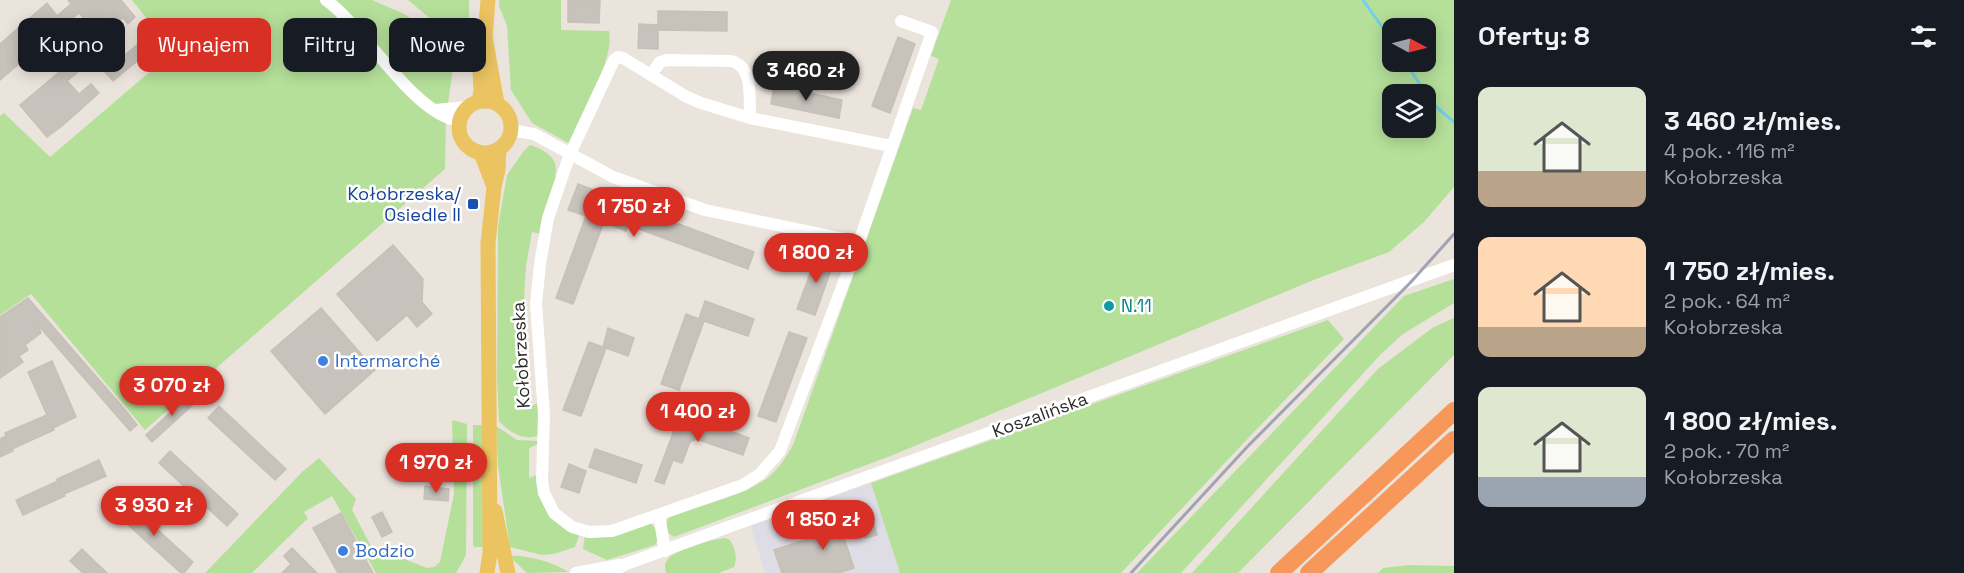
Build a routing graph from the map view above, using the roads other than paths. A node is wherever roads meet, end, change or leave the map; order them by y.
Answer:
1 (326, 0) edge
2 (488, 0) edge
3 (901, 21) dead end
4 (486, 25) edge
5 (486, 42) edge
6 (480, 72) edge
7 (651, 75) junction
8 (497, 103) junction
9 (473, 104) junction
10 (435, 110) junction
11 (750, 118) junction
12 (459, 121) junction
13 (511, 130) junction
14 (891, 146) junction
15 (499, 149) junction
16 (480, 153) junction
17 (570, 154) junction
18 (494, 187) junction
19 (859, 242) junction
20 (1454, 265) edge
21 (1454, 411) edge
22 (1454, 440) edge
23 (488, 476) junction
24 (659, 515) junction
25 (665, 551) junction
26 (626, 564) junction
27 (511, 570) edge
28 (487, 573) edge
29 (576, 573) edge
30 (609, 573) edge
31 (1279, 573) edge
32 (1309, 573) edge

1 - 10 street
2 - 4 main road
3 - 14 street, Kołobrzeska
5 - 8 main road
6 - 9 main road
7 - 11 street, Kołobrzeska
7 - 11 street
7 - 17 street, Kołobrzeska
8 - 9 main road
8 - 13 main road
9 - 10 street
9 - 12 main road
10 - 12 street
11 - 14 street, Kołobrzeska
12 - 16 main road
13 - 15 main road
13 - 17 street
14 - 19 street, Kołobrzeska
15 - 16 main road
15 - 18 main road, Kołobrzeska
16 - 18 main road, Kołobrzeska
17 - 19 street
17 - 24 street, Kołobrzeska
18 - 23 main road, Kołobrzeska
19 - 24 street, Kołobrzeska
20 - 25 street, Koszalińska
21 - 31 highway
22 - 32 highway
23 - 27 main road, Kołobrzeska
23 - 28 main road, Kołobrzeska
24 - 25 street
25 - 26 street, Koszalińska
26 - 29 street, Koszalińska
26 - 30 street, Koszalińska

